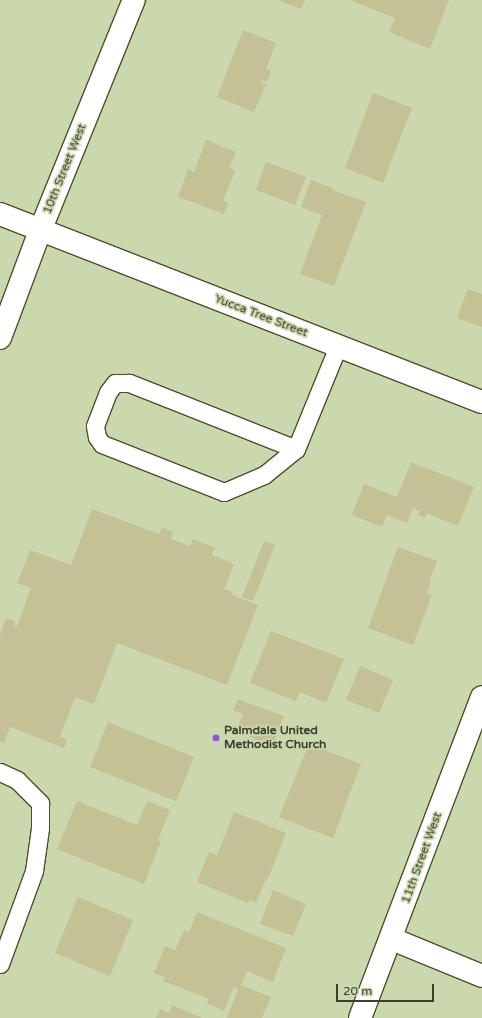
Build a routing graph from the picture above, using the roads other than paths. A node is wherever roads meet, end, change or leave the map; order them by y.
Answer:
1 (134, 0) edge
2 (0, 214) edge
3 (40, 231) junction
4 (0, 338) edge
5 (338, 346) junction
6 (482, 402) edge
7 (296, 449) junction
8 (482, 697) edge
9 (0, 772) edge
10 (392, 939) junction
11 (0, 964) edge
12 (482, 976) edge
13 (360, 1018) edge

1 - 3 street, 10th Street West
2 - 3 street, Yucca Tree Street
3 - 4 street, 10th Street West
3 - 5 street, Yucca Tree Street
5 - 6 street, Yucca Tree Street
5 - 7 lane
7 - 7 lane
8 - 10 street, 11th Street West
9 - 11 lane
10 - 12 street
10 - 13 street, 11th Street West

